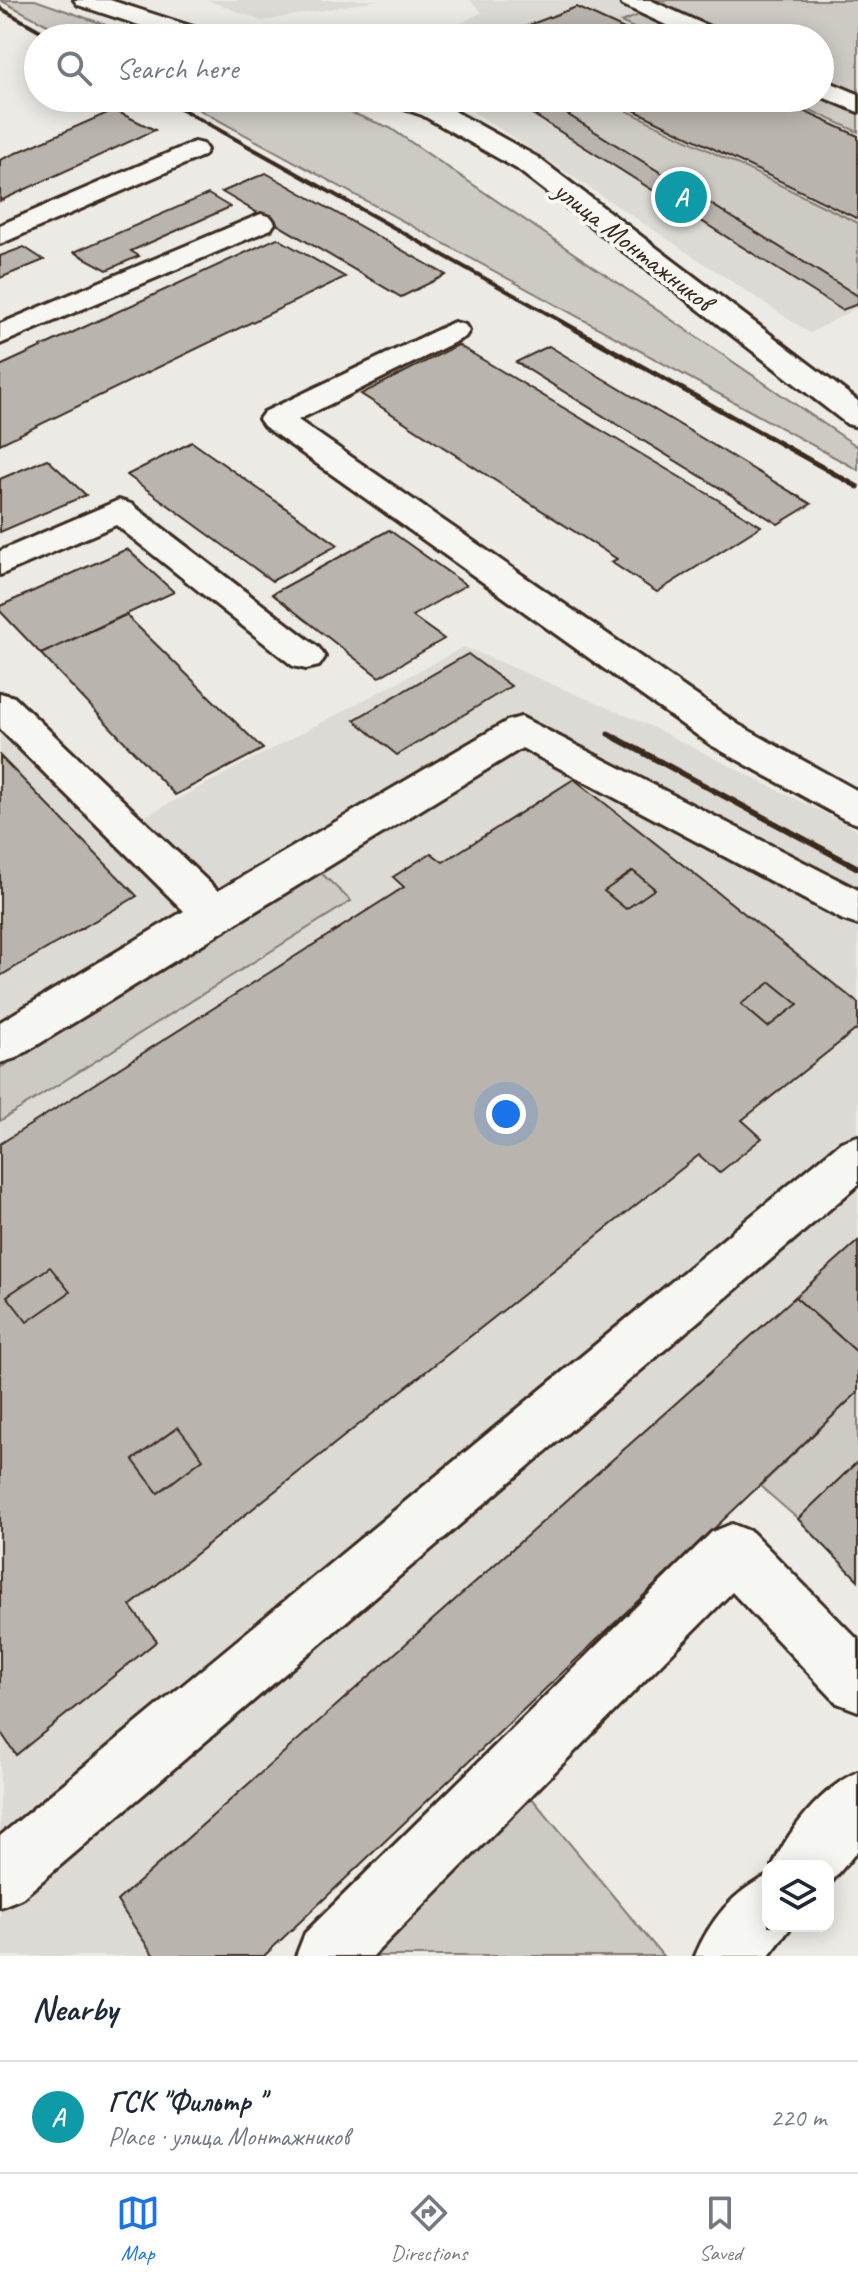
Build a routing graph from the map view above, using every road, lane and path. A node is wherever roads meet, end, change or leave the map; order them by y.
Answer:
1 (86, 0) edge
2 (631, 0) edge
3 (160, 24) edge
4 (683, 24) edge
5 (834, 93) edge
6 (858, 104) edge
7 (436, 112) edge
8 (194, 150) dead end
9 (261, 223) dead end
10 (0, 235) edge
11 (454, 331) dead end
12 (0, 335) edge
13 (858, 417) edge
14 (0, 564) edge
15 (306, 657) dead end
16 (0, 706) edge
17 (858, 809) edge
18 (858, 909) edge
19 (214, 914) junction
20 (0, 1045) edge
21 (858, 1156) edge
22 (858, 1682) edge
23 (858, 1803) edge
24 (809, 1860) edge
25 (0, 1876) edge
26 (762, 1915) edge
27 (328, 1956) edge
28 (727, 1956) edge

1 - 3 main road
2 - 4 main road
5 - 6 main road
7 - 13 main road, улица Монтажников
8 - 10 main road
9 - 12 main road
11 - 17 main road
14 - 15 main road
16 - 19 main road
18 - 19 main road
19 - 20 main road
21 - 25 main road
22 - 27 main road
23 - 24 main road
26 - 28 main road

